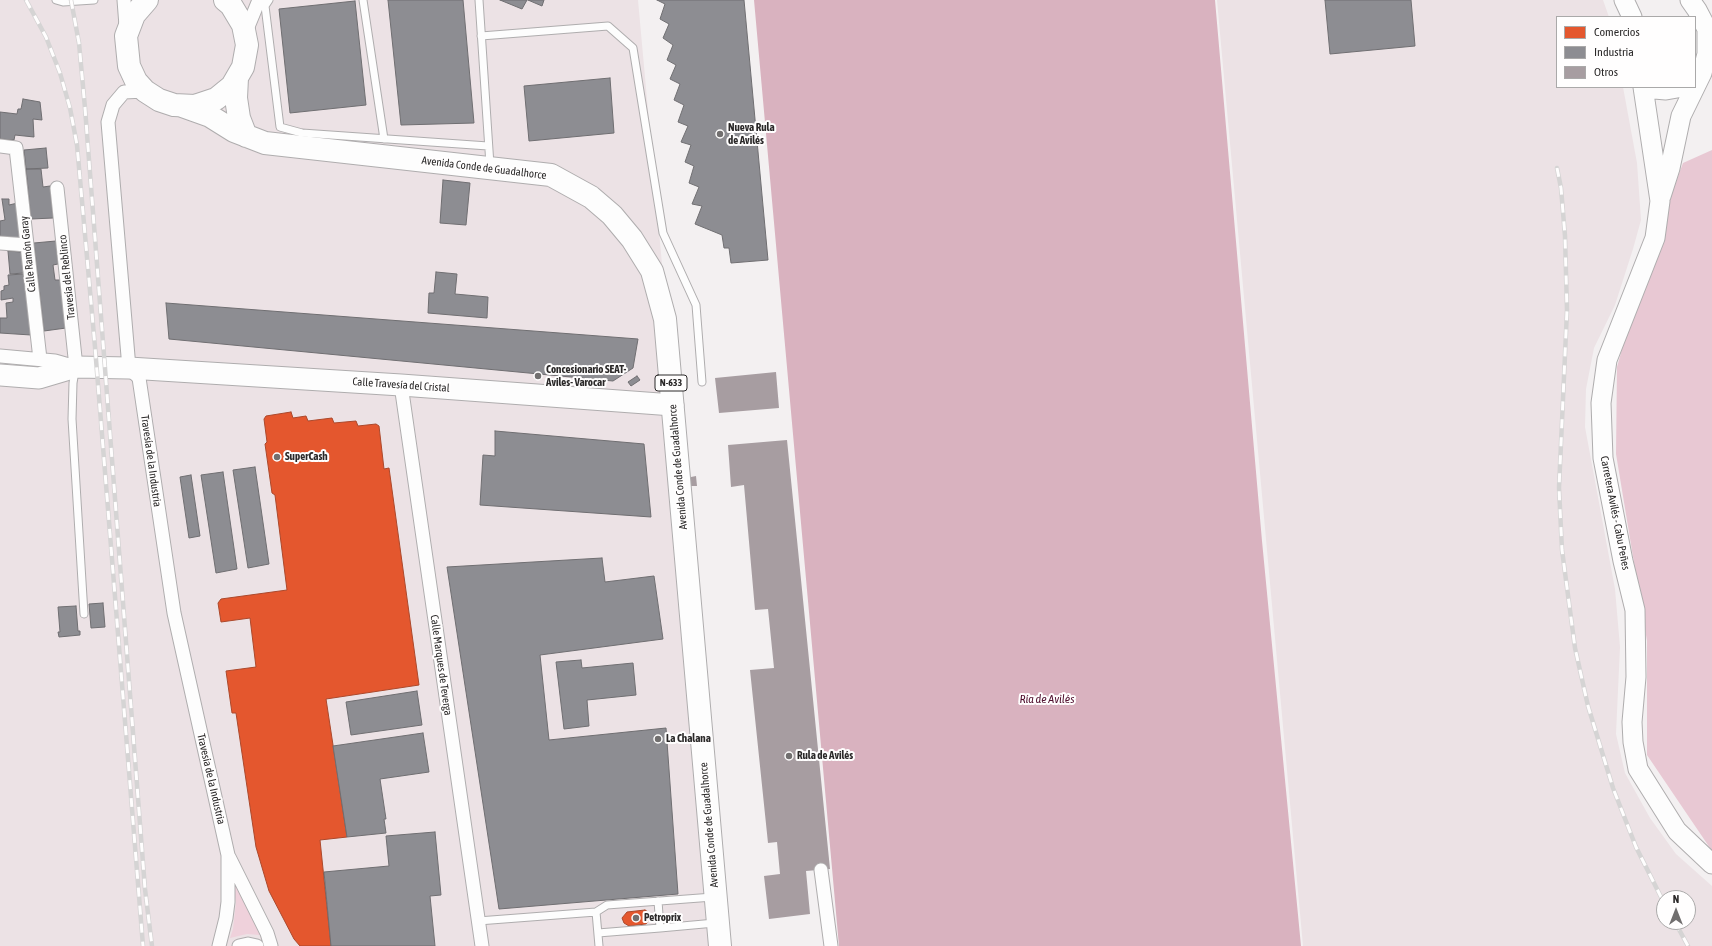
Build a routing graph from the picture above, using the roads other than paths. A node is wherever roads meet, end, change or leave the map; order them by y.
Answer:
1 (56, 0) edge
2 (94, 0) edge
3 (124, 0) edge
4 (147, 0) edge
5 (224, 0) edge
6 (259, 0) edge
7 (269, 0) edge
8 (363, 0) edge
9 (479, 0) edge
10 (1624, 0) edge
11 (1690, 0) edge
12 (1632, 16) edge
13 (1707, 30) junction
14 (245, 34) junction
15 (126, 36) junction
16 (481, 36) junction
17 (1696, 48) edge
18 (1698, 76) edge
19 (237, 78) junction
20 (1643, 88) edge
21 (1677, 88) edge
22 (1693, 88) edge
23 (145, 91) junction
24 (182, 106) junction
25 (246, 136) junction
26 (384, 139) junction
27 (0, 146) edge
28 (488, 146) junction
29 (490, 168) junction
30 (57, 188) dead end
31 (1660, 201) junction
32 (0, 243) edge
33 (27, 246) junction
34 (0, 356) edge
35 (76, 367) junction
36 (129, 368) junction
37 (40, 369) junction
38 (0, 375) edge
39 (702, 382) dead end
40 (401, 385) junction
41 (673, 405) junction
42 (84, 614) dead end
43 (228, 855) junction
44 (1712, 864) edge
45 (821, 870) dead end
46 (715, 897) junction
47 (658, 901) junction
48 (596, 912) junction
49 (478, 921) junction
50 (717, 923) junction
51 (660, 928) junction
52 (598, 933) junction
53 (219, 946) edge
54 (239, 946) edge
55 (257, 946) edge
56 (271, 946) edge
57 (482, 946) edge
58 (599, 946) edge
59 (720, 946) edge
60 (831, 946) edge

1 - 2 lane
3 - 15 street
4 - 15 highway
5 - 14 highway
6 - 14 street
7 - 26 lane, Avenida Conde de Guadalhorce
8 - 26 lane
9 - 16 lane
10 - 12 street
11 - 13 street
13 - 17 street
13 - 18 street
14 - 19 highway
15 - 23 highway
16 - 28 lane
16 - 39 lane
19 - 24 highway
19 - 25 highway
20 - 21 street, Carretera Avilés - Cabu Peñes
20 - 31 street, Carretera Avilés - Cabu Peñes
22 - 31 street
23 - 24 highway
23 - 36 street, Travesía de la Industria
24 - 25 highway, Avenida Conde de Guadalhorce
25 - 29 highway, Avenida Conde de Guadalhorce / N-633
26 - 28 lane, Avenida Conde de Guadalhorce
27 - 33 street, Calle Ramón Garay
28 - 29 lane
29 - 41 highway, Avenida Conde de Guadalhorce / N-633
30 - 35 street, Travesía del Reblinco
31 - 44 street, Carretera Avilés - Cabu Peñes
32 - 33 street
33 - 37 street, Calle Ramón Garay
34 - 37 street
35 - 36 main road, Calle Travesía del Cristal
35 - 37 main road, Calle Travesía del Cristal
35 - 42 lane
36 - 40 main road, Calle Travesía del Cristal
36 - 43 street, Travesía de la Industria
37 - 38 main road
40 - 41 main road, Calle Travesía del Cristal
40 - 49 street, Calle Marques de Teverga
41 - 46 highway, Avenida Conde de Guadalhorce / N-633
43 - 53 street, Travesía de la Industria
43 - 56 street, Travesía de la Industria
45 - 60 street
46 - 47 lane
46 - 50 highway, Avenida Conde de Guadalhorce / N-633
47 - 48 lane
47 - 51 lane
48 - 49 lane
48 - 52 lane
49 - 57 street, Calle Marques de Teverga
50 - 51 lane
50 - 59 highway, Avenida Conde de Guadalhorce / N-633
51 - 52 lane
52 - 58 lane
54 - 55 street

